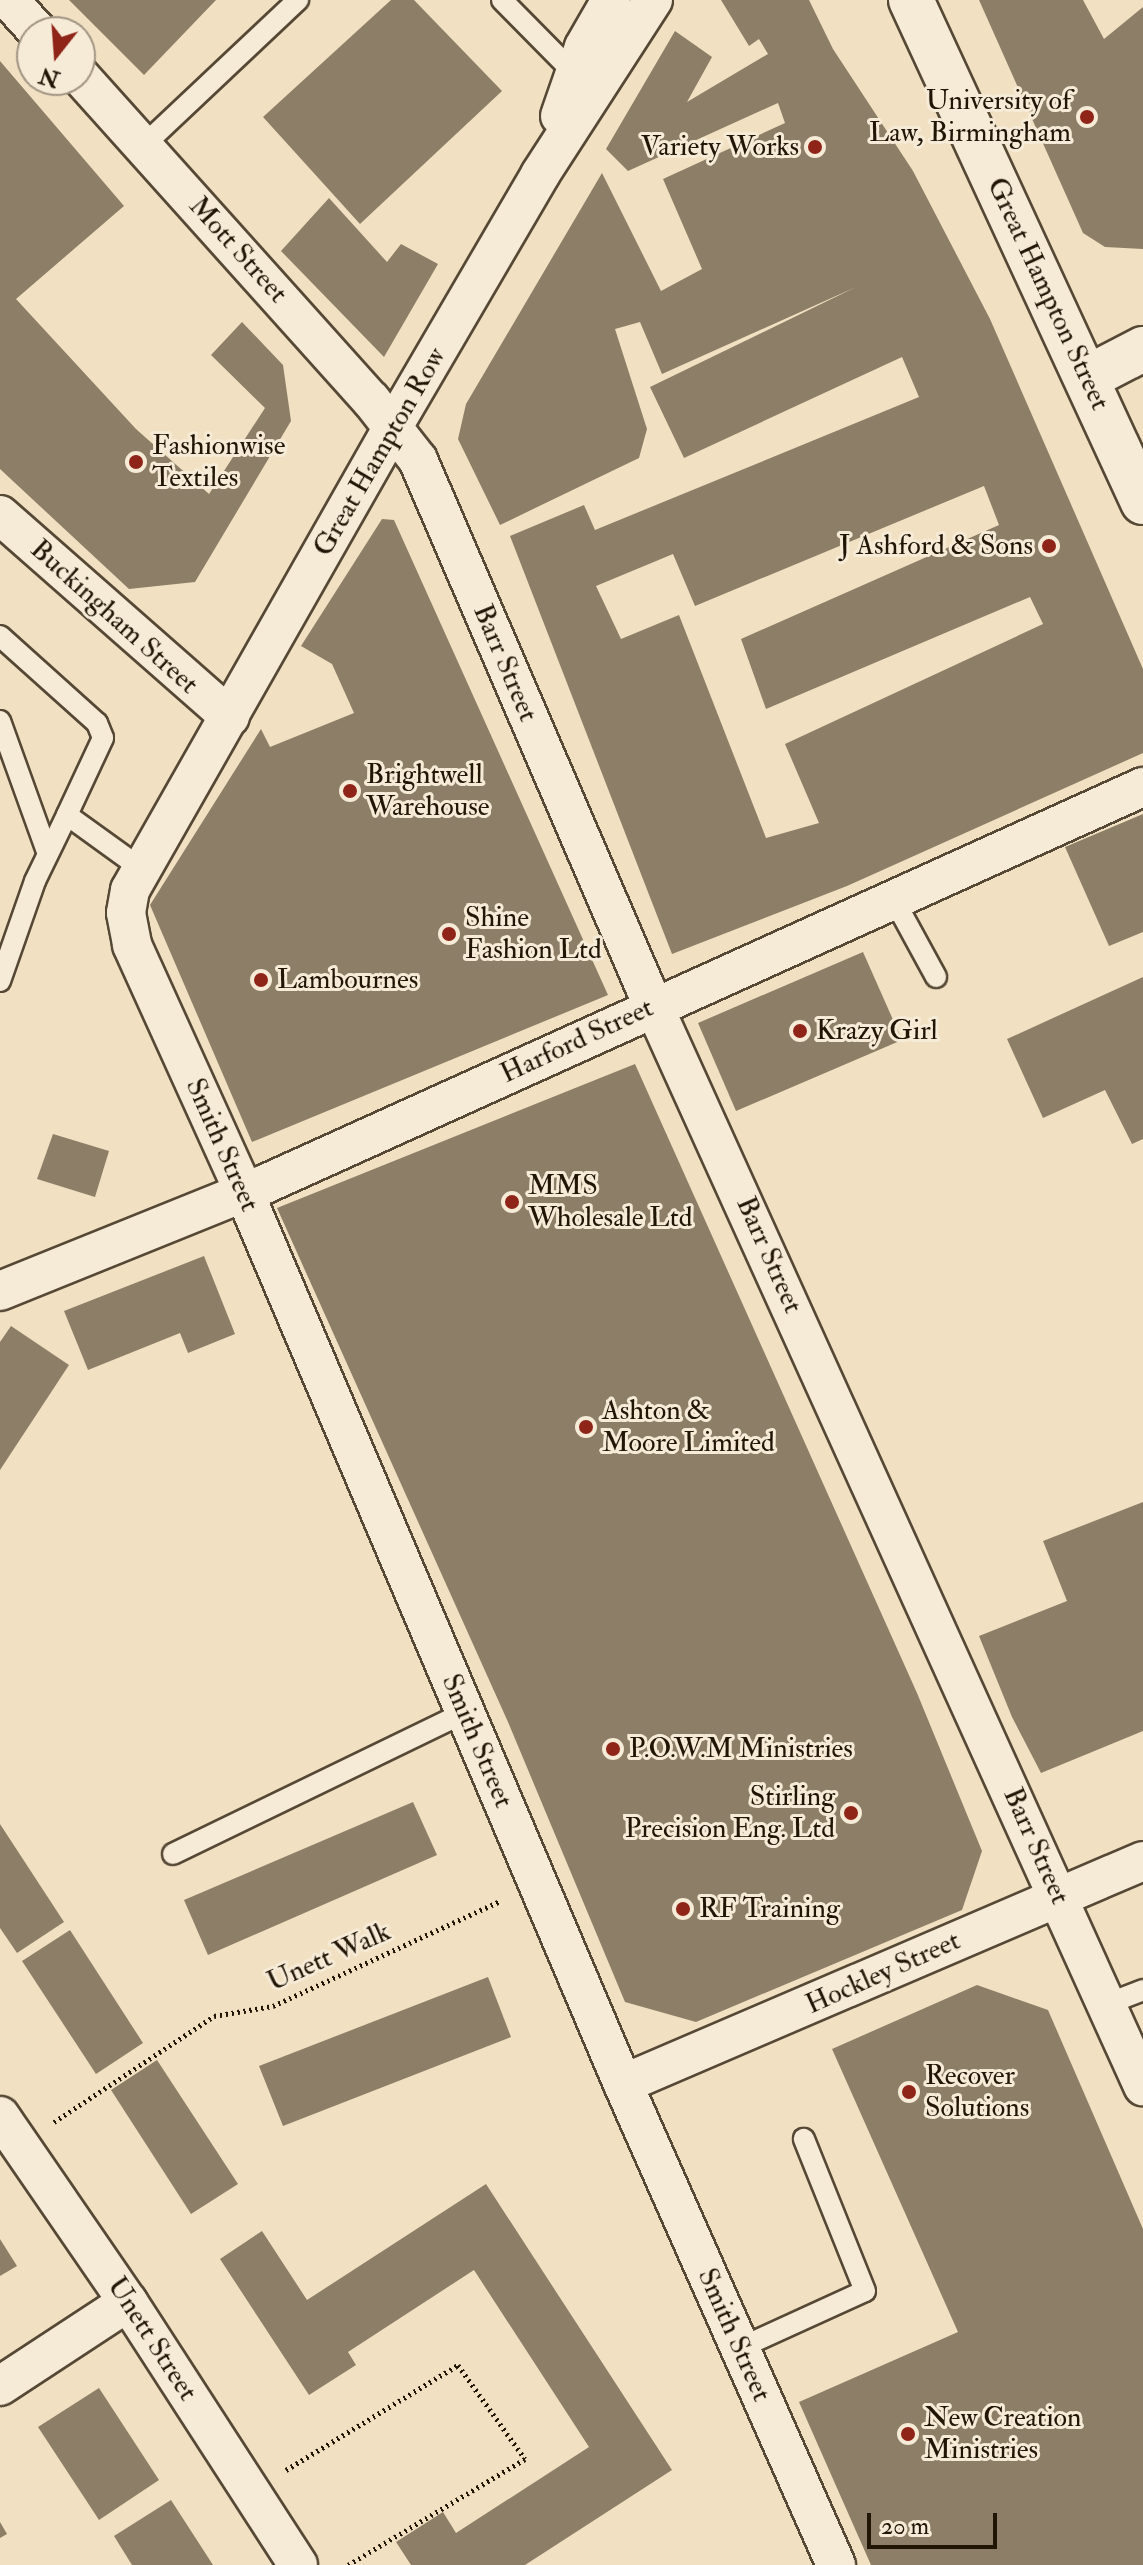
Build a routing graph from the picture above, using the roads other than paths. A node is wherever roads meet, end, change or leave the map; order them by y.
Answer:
1 (9, 0) edge
2 (298, 0) edge
3 (502, 0) edge
4 (611, 0) edge
5 (653, 0) edge
6 (911, 0) edge
7 (24, 16) edge
8 (575, 74) junction
9 (96, 93) edge
10 (144, 145) junction
11 (540, 175) junction
12 (1143, 349) edge
13 (1087, 378) junction
14 (393, 427) junction
15 (1143, 502) edge
16 (0, 515) edge
17 (0, 636) edge
18 (230, 717) junction
19 (0, 721) edge
20 (1143, 787) edge
21 (67, 815) junction
22 (48, 854) junction
23 (142, 869) junction
24 (893, 898) junction
25 (126, 913) joint
26 (936, 977) dead end
27 (0, 981) edge
28 (654, 1005) junction
29 (244, 1192) junction
30 (3, 1287) edge
31 (465, 1712) junction
32 (173, 1854) dead end
33 (1143, 1861) edge
34 (1058, 1896) junction
35 (1143, 1990) edge
36 (1107, 2004) junction
37 (623, 2084) junction
38 (1143, 2086) edge
39 (10, 2130) edge
40 (804, 2139) dead end
41 (128, 2302) junction
42 (740, 2348) junction
43 (0, 2386) edge
44 (298, 2565) edge
45 (836, 2565) edge

1 - 7 street
2 - 10 lane
3 - 8 lane
4 - 8 street
5 - 11 street, Great Hampton Row
6 - 13 main road, Great Hampton Street
8 - 11 street
9 - 10 street, Mott Street
10 - 14 street, Mott Street
11 - 14 street, Great Hampton Row
12 - 13 main road
13 - 15 main road, Great Hampton Street
14 - 18 street, Great Hampton Row
14 - 28 street, Barr Street
16 - 18 street, Buckingham Street
17 - 21 lane
18 - 23 street, Great Hampton Row
19 - 22 lane
20 - 24 street, Harford Street
21 - 22 lane
21 - 23 lane
22 - 27 lane
23 - 25 street, Great Hampton Row
24 - 26 lane
24 - 28 street, Harford Street
25 - 29 street, Smith Street
28 - 29 street, Harford Street
28 - 34 street, Barr Street
29 - 30 street, Harford Street
29 - 31 street, Smith Street
31 - 32 lane
31 - 37 street, Smith Street
33 - 34 street, Hockley Street
34 - 36 street, Barr Street
34 - 37 street, Hockley Street
35 - 36 lane
36 - 38 street, Barr Street
37 - 42 street, Smith Street
39 - 41 street, Unett Street
40 - 42 lane
41 - 43 street
41 - 44 street, Unett Street
42 - 45 street, Smith Street

